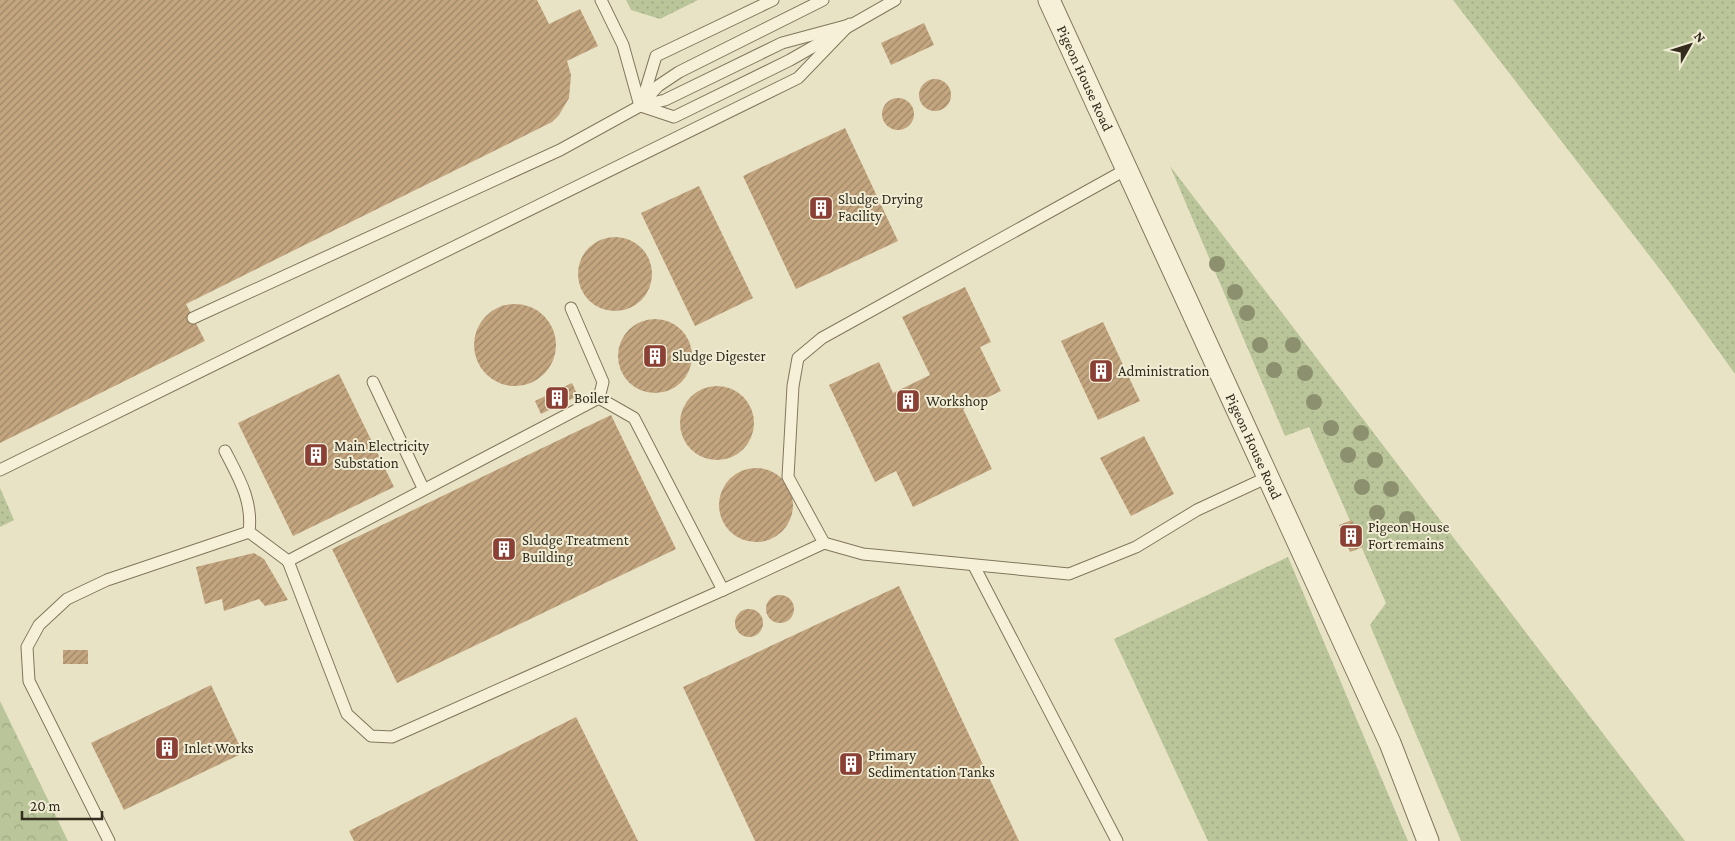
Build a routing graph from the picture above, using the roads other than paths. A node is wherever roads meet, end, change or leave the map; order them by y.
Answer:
1 (601, 0) edge
2 (773, 0) edge
3 (823, 0) edge
4 (895, 0) edge
5 (1048, 0) edge
6 (850, 24) junction
7 (640, 106) junction
8 (1127, 169) junction
9 (571, 308) dead end
10 (193, 318) dead end
11 (373, 382) dead end
12 (599, 398) junction
13 (225, 451) dead end
14 (0, 470) edge
15 (1268, 476) junction
16 (423, 488) junction
17 (249, 532) junction
18 (824, 543) junction
19 (288, 561) junction
20 (974, 566) junction
21 (723, 590) junction
22 (109, 841) edge
23 (1117, 841) edge
24 (1428, 841) edge

1 - 7 lane
2 - 7 lane
3 - 7 lane
4 - 6 lane
5 - 8 street, Pigeon House Road
6 - 7 lane
6 - 7 lane
6 - 14 lane
7 - 10 lane
8 - 15 street, Pigeon House Road
8 - 18 lane
9 - 12 lane
11 - 16 lane
12 - 16 lane
12 - 21 lane
13 - 17 lane
15 - 20 lane
15 - 24 street, Pigeon House Road
16 - 19 lane
17 - 19 lane
17 - 22 lane
18 - 20 lane
18 - 21 lane
19 - 21 lane
20 - 23 lane

